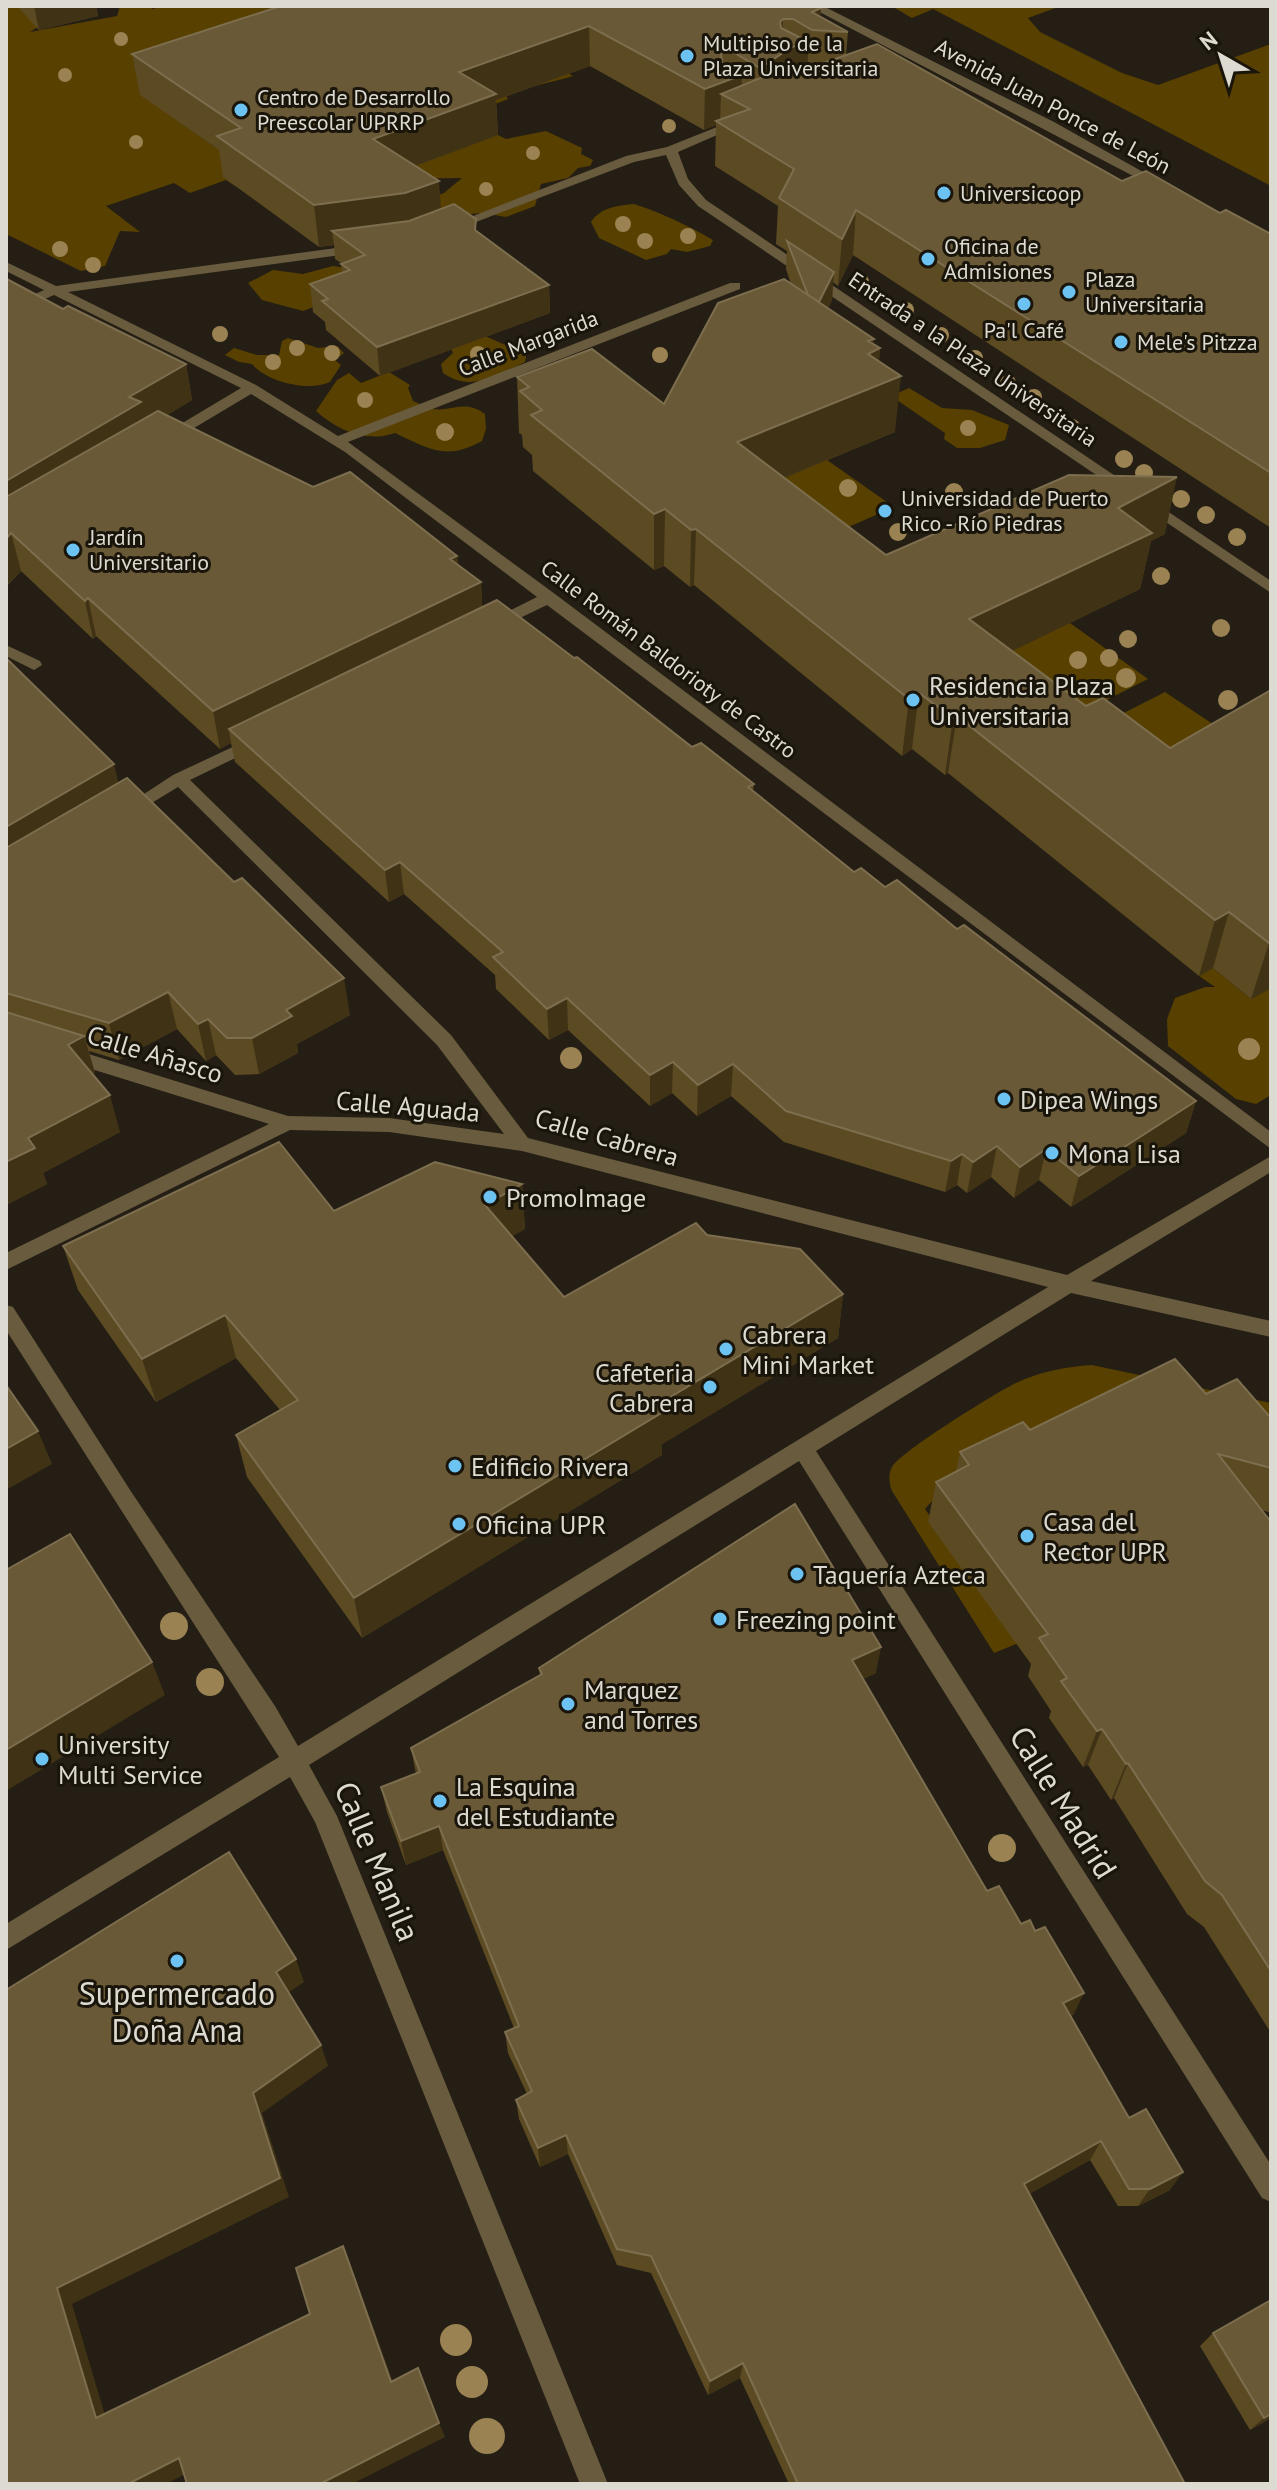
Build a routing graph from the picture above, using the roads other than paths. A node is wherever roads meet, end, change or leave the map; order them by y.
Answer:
1 (814, 6) edge
2 (847, 6) edge
3 (828, 14) junction
4 (920, 58) junction
5 (898, 66) edge
6 (757, 116) edge
7 (671, 150) junction
8 (1174, 192) edge
9 (439, 231) edge
10 (377, 247) edge
11 (6, 266) edge
12 (735, 286) dead end
13 (54, 290) junction
14 (6, 312) edge
15 (251, 388) junction
16 (337, 441) junction
17 (156, 445) edge
18 (1271, 588) edge
19 (550, 597) junction
20 (479, 632) edge
21 (6, 650) edge
22 (34, 665) dead end
23 (279, 730) edge
24 (179, 779) junction
25 (112, 819) edge
26 (51, 1049) edge
27 (288, 1123) junction
28 (1271, 1142) edge
29 (522, 1144) junction
30 (1271, 1163) edge
31 (6, 1262) edge
32 (1069, 1284) junction
33 (6, 1313) edge
34 (1271, 1329) edge
35 (803, 1449) junction
36 (296, 1760) junction
37 (6, 1938) edge
38 (1271, 2189) edge
39 (594, 2484) edge

1 - 3 street, Avenida Juan Ponce de León
2 - 3 street
3 - 4 street, Avenida Juan Ponce de León
4 - 5 street
4 - 8 street, Avenida Juan Ponce de León
6 - 7 street
7 - 9 street
7 - 18 street, Entrada a la Plaza Universitaria
10 - 13 street
11 - 13 street, Calle Román Baldorioty de Castro
12 - 16 street, Calle Margarida
13 - 14 street
13 - 15 street, Calle Román Baldorioty de Castro
15 - 16 street, Calle Román Baldorioty de Castro
15 - 17 street
16 - 19 street, Calle Román Baldorioty de Castro
19 - 20 street
19 - 28 street, Calle Román Baldorioty de Castro
21 - 22 street
23 - 24 street
24 - 25 street
24 - 29 street, Calle Cabrera
26 - 27 street, Calle Añasco
27 - 29 street, Calle Aguada
27 - 31 street
29 - 32 street, Calle Cabrera
30 - 32 street
32 - 34 street, Calle Cabrera
32 - 35 street
33 - 36 street, Calle Manila
35 - 36 street
35 - 38 street, Calle Madrid
36 - 37 street
36 - 39 street, Calle Manila

